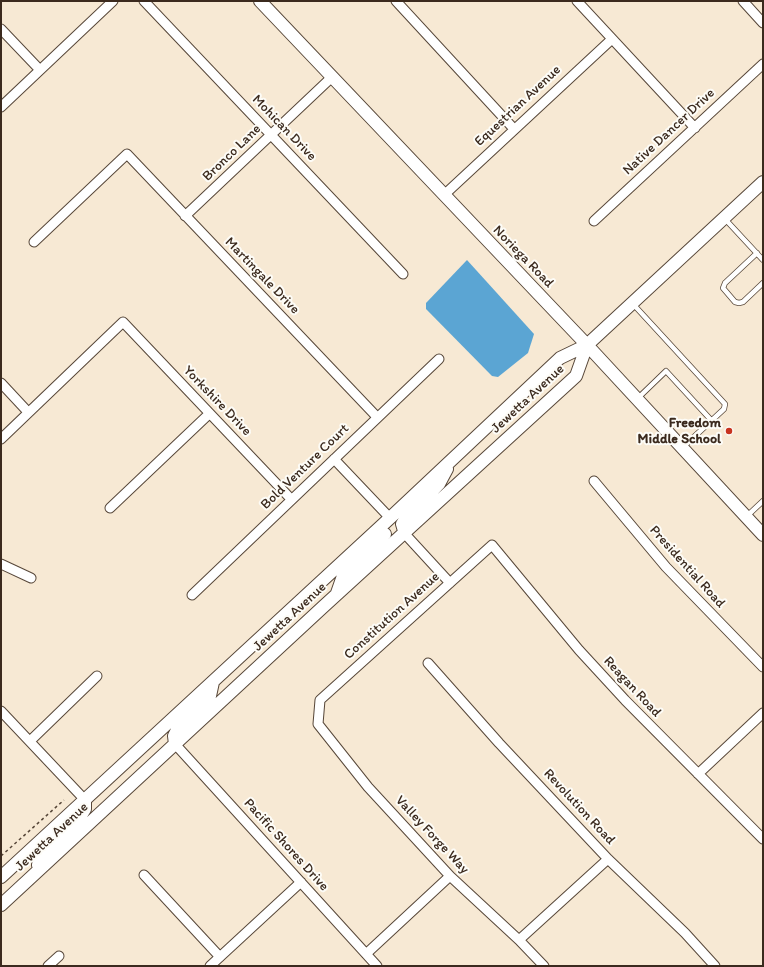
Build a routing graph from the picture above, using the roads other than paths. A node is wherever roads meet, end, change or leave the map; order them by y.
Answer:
1 (113, 1) edge
2 (144, 1) edge
3 (260, 1) edge
4 (396, 1) edge
5 (577, 1) edge
6 (743, 1) edge
7 (763, 23) edge
8 (1, 29) edge
9 (612, 38) junction
10 (763, 64) edge
11 (40, 70) junction
12 (332, 77) junction
13 (1, 107) edge
14 (694, 128) junction
15 (514, 129) junction
16 (271, 135) junction
17 (763, 182) edge
18 (444, 194) junction
19 (186, 216) junction
20 (724, 218) junction
21 (594, 221) dead end
22 (34, 242) dead end
23 (757, 253) junction
24 (763, 260) edge
25 (403, 274) dead end
26 (763, 283) edge
27 (632, 303) junction
28 (587, 345) junction
29 (439, 359) dead end
30 (1, 383) edge
31 (637, 399) junction
32 (28, 412) junction
33 (209, 414) junction
34 (377, 417) junction
35 (712, 421) junction
36 (1, 439) edge
37 (682, 448) junction
38 (334, 459) junction
39 (450, 462) junction
40 (594, 481) dead end
41 (291, 499) junction
42 (763, 501) edge
43 (110, 508) dead end
44 (746, 517) junction
45 (390, 518) junction
46 (405, 534) junction
47 (763, 535) edge
48 (492, 544) joint
49 (1, 564) edge
50 (31, 578) dead end
51 (450, 583) junction
52 (337, 594) junction
53 (192, 595) dead end
54 (428, 663) dead end
55 (763, 667) edge
56 (97, 676) dead end
57 (213, 682) junction
58 (1, 711) edge
59 (319, 712) joint
60 (763, 713) edge
61 (30, 741) junction
62 (175, 744) junction
63 (698, 774) junction
64 (85, 800) junction
65 (763, 839) edge
66 (608, 859) junction
67 (32, 876) junction
68 (144, 876) dead end
69 (450, 876) junction
70 (1, 877) edge
71 (300, 882) junction
72 (1, 905) edge
73 (519, 940) junction
74 (366, 954) junction
75 (59, 956) dead end
76 (220, 957) junction
77 (48, 966) edge
78 (210, 966) edge
79 (377, 966) edge
80 (544, 966) edge
81 (715, 966) edge

1 - 11 street
2 - 16 street, Mohican Drive
3 - 12 street, Noriega Road
4 - 15 street
5 - 9 street
6 - 7 street
8 - 11 street
9 - 14 street
9 - 15 street, Equestrian Avenue
10 - 14 street, Native Dancer Drive
11 - 13 street
12 - 16 street, Bronco Lane
12 - 18 street, Noriega Road
14 - 21 street, Native Dancer Drive
15 - 18 street, Equestrian Avenue
16 - 19 street, Bronco Lane
16 - 25 street, Mohican Drive
17 - 20 street, Jewetta Avenue
18 - 28 street, Noriega Road
19 - 22 street, Martingale Drive
19 - 34 street, Martingale Drive
20 - 23 lane
20 - 27 street, Jewetta Avenue
23 - 24 lane
23 - 26 lane
27 - 28 street, Jewetta Avenue
27 - 35 lane
28 - 31 street, Noriega Road
28 - 39 street, Jewetta Avenue
28 - 46 street, Jewetta Avenue
29 - 34 street, Bold Venture Court
30 - 32 street
31 - 35 lane
31 - 37 street, Noriega Road
32 - 33 street, Yorkshire Drive
32 - 36 street
33 - 41 street, Yorkshire Drive
33 - 43 street
34 - 38 street, Bold Venture Court
35 - 37 lane
37 - 44 street, Noriega Road
38 - 41 street, Bold Venture Court
38 - 45 street
39 - 45 street, Jewetta Avenue
39 - 46 street
40 - 55 street, Presidential Road
41 - 53 street, Bold Venture Court
42 - 44 lane
44 - 47 street, Noriega Road
45 - 52 street
45 - 57 street, Jewetta Avenue
46 - 51 street
46 - 52 street, Jewetta Avenue
48 - 51 street, Constitution Avenue
48 - 63 street, Reagan Road
49 - 50 street
51 - 59 street, Constitution Avenue
52 - 62 street, Jewetta Avenue
54 - 66 street, Revolution Road
56 - 61 street
57 - 62 street
57 - 64 street, Jewetta Avenue
58 - 61 street
59 - 69 street, Valley Forge Way
60 - 63 street
61 - 64 street
62 - 67 street, Jewetta Avenue
62 - 71 street, Pacific Shores Drive
63 - 65 street, Reagan Road
64 - 67 street
64 - 70 street, Jewetta Avenue
66 - 73 street
66 - 81 street, Revolution Road
67 - 72 street, Jewetta Avenue
68 - 76 street
69 - 73 street, Valley Forge Way
69 - 74 street
71 - 74 street, Pacific Shores Drive
71 - 76 street
73 - 80 street, Valley Forge Way
74 - 79 street, Pacific Shores Drive
75 - 77 street
76 - 78 street

